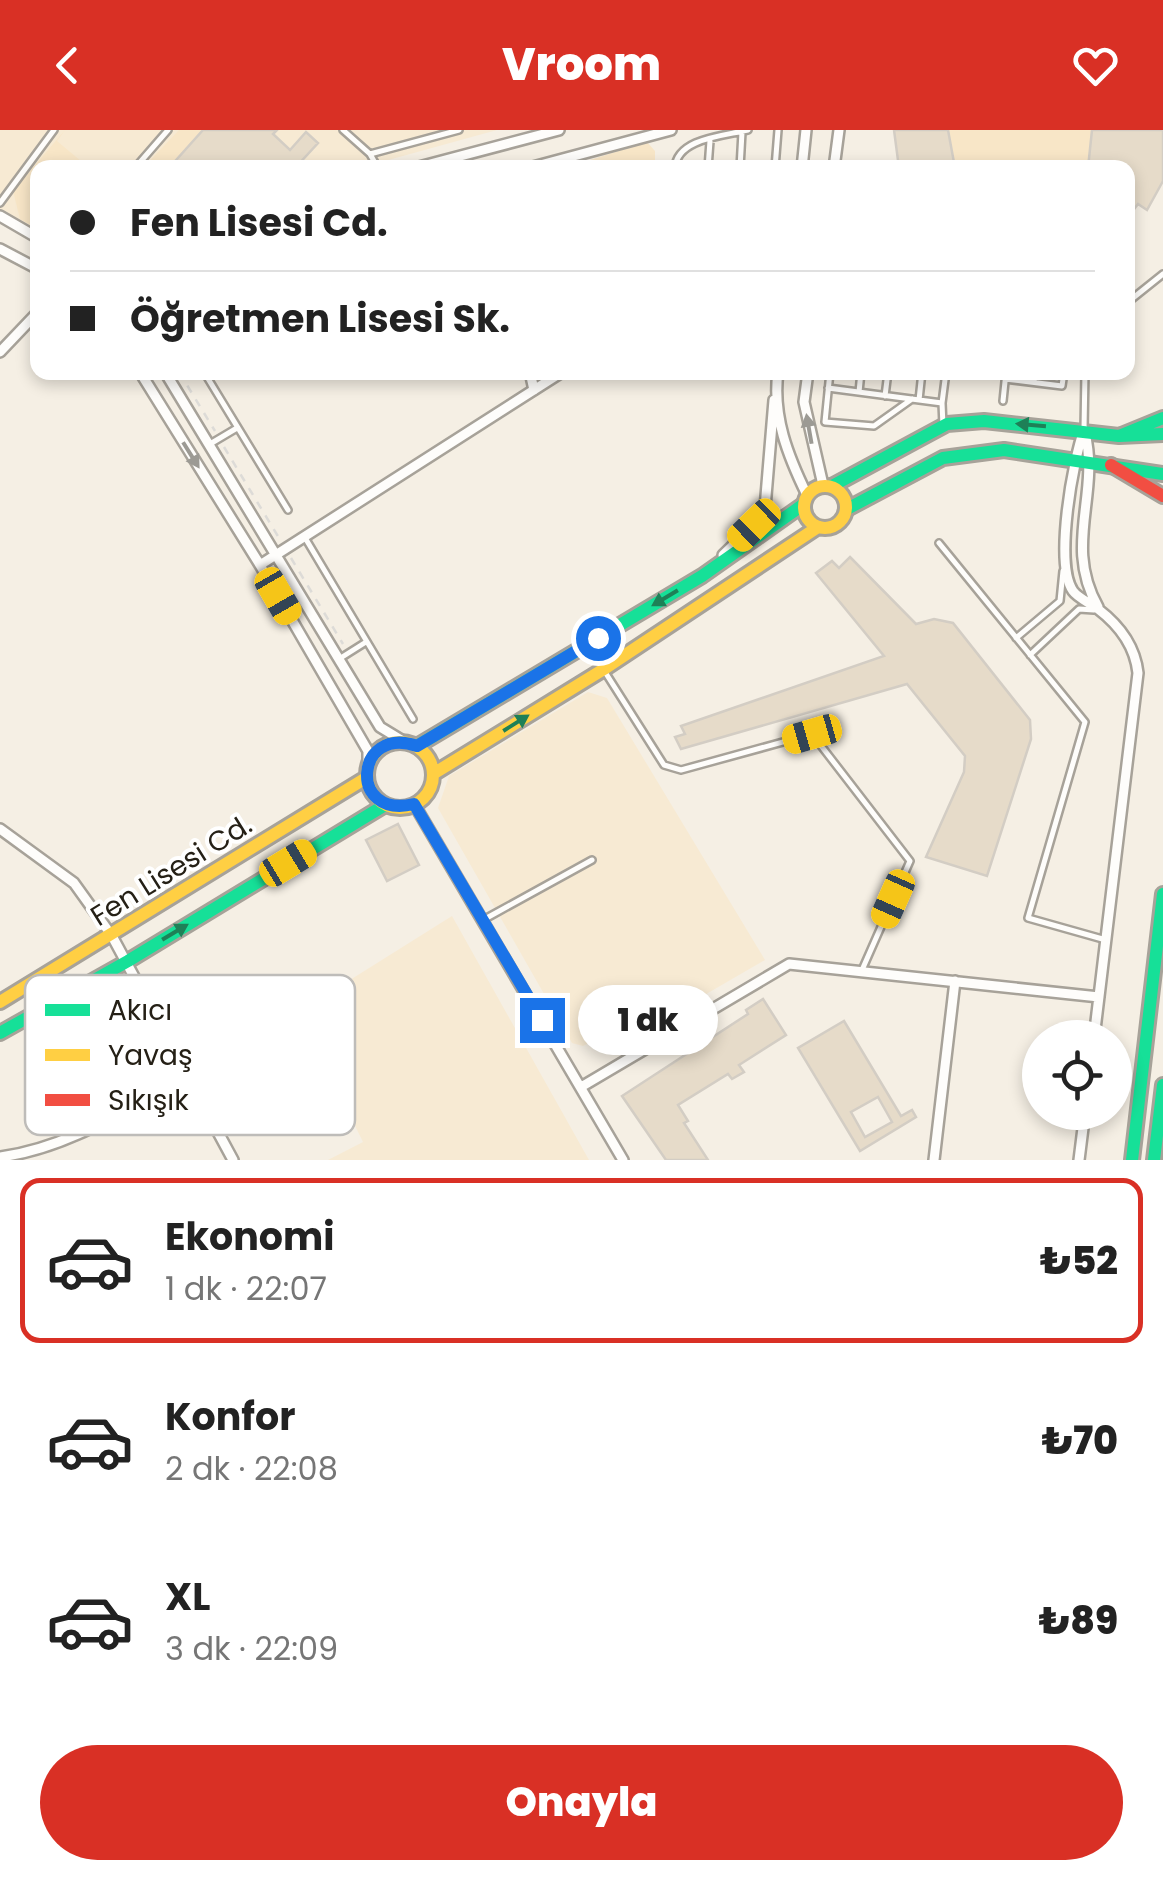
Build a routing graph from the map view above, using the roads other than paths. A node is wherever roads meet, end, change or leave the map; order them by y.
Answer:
1 (54, 130) edge
2 (168, 130) edge
3 (343, 130) edge
4 (460, 130) edge
5 (559, 130) edge
6 (671, 130) edge
7 (778, 130) edge
8 (806, 130) edge
9 (838, 130) edge
10 (745, 131) edge
11 (710, 140) junction
12 (370, 154) junction
13 (32, 160) edge
14 (141, 160) edge
15 (373, 160) edge
16 (445, 160) edge
17 (559, 160) edge
18 (677, 160) edge
19 (709, 160) edge
20 (741, 160) edge
21 (776, 160) edge
22 (803, 160) edge
23 (835, 160) edge
24 (30, 162) edge
25 (0, 203) edge
26 (0, 216) edge
27 (30, 233) edge
28 (0, 249) edge
29 (30, 265) edge
30 (1163, 274) edge
31 (1135, 296) edge
32 (30, 320) edge
33 (0, 352) edge
34 (145, 380) edge
35 (170, 380) edge
36 (209, 380) edge
37 (532, 380) edge
38 (550, 380) edge
39 (777, 380) edge
40 (807, 380) edge
41 (829, 380) edge
42 (860, 380) edge
43 (887, 380) edge
44 (920, 380) edge
45 (945, 380) edge
46 (1006, 380) edge
47 (1025, 380) edge
48 (1063, 380) edge
49 (1085, 380) edge
50 (1034, 382) joint
51 (828, 388) junction
52 (534, 390) junction
53 (859, 392) junction
54 (885, 396) junction
55 (774, 400) junction
56 (916, 400) junction
57 (1003, 401) dead end
58 (942, 404) junction
59 (1163, 418) edge
60 (943, 426) junction
61 (237, 428) junction
62 (1084, 430) junction
63 (1163, 434) edge
64 (1119, 436) junction
65 (209, 445) junction
66 (1074, 460) junction
67 (1092, 462) junction
68 (1112, 464) junction
69 (1163, 474) edge
70 (828, 486) junction
71 (1163, 496) edge
72 (806, 500) junction
73 (847, 509) junction
74 (288, 510) dead end
75 (818, 527) junction
76 (304, 536) junction
77 (939, 543) dead end
78 (275, 554) junction
79 (260, 565) junction
80 (1063, 568) junction
81 (702, 576) junction
82 (1100, 610) junction
83 (1016, 638) junction
84 (366, 641) junction
85 (1030, 655) junction
86 (339, 659) junction
87 (604, 669) junction
88 (412, 719) dead end
89 (410, 744) junction
90 (367, 771) junction
91 (433, 774) junction
92 (385, 804) junction
93 (414, 804) junction
94 (0, 829) edge
95 (592, 860) dead end
96 (1163, 894) edge
97 (483, 920) junction
98 (112, 936) junction
99 (1106, 940) junction
100 (128, 962) junction
101 (862, 970) junction
102 (46, 975) edge
103 (105, 975) edge
104 (135, 975) edge
105 (955, 981) junction
106 (25, 987) edge
107 (1099, 997) junction
108 (0, 1002) edge
109 (25, 1019) edge
110 (1096, 1020) edge
111 (0, 1033) edge
112 (1163, 1084) edge
113 (581, 1087) junction
114 (1082, 1130) edge
115 (77, 1135) edge
116 (219, 1135) edge
117 (0, 1157) edge
118 (232, 1160) edge
119 (623, 1160) edge
120 (934, 1160) edge
121 (1079, 1160) edge
122 (1132, 1160) edge
123 (1154, 1160) edge

1 - 13 lane
2 - 14 lane
3 - 12 lane
4 - 12 lane
5 - 16 street
6 - 17 street
7 - 21 lane
8 - 22 street
9 - 23 street
10 - 11 lane
10 - 20 lane
11 - 18 lane
11 - 19 lane
12 - 15 lane
24 - 25 lane
26 - 27 street
28 - 29 street
30 - 31 lane
32 - 33 street
34 -> 79 street
35 - 65 street
36 - 61 lane
37 - 52 street
38 - 52 street
39 - 55 street
70 -> 40 street
41 - 51 lane
42 - 53 lane
43 - 54 lane
44 - 56 lane
45 - 58 lane
46 - 57 lane
47 - 50 lane
48 - 50 lane
49 - 62 lane
51 - 53 lane
51 - 56 lane
52 - 76 street
53 - 54 lane
54 - 56 lane
55 - 72 street
55 - 81 street
56 - 58 lane
58 - 60 lane
59 - 64 main road
62 -> 60 main road
60 - 70 main road
61 - 65 lane
61 - 74 lane
62 - 64 main road
62 - 66 street
62 - 67 street
63 - 64 main road
65 - 78 street
66 - 67 main road
66 - 73 main road
66 - 80 street
67 - 68 main road
67 - 82 street
68 - 69 main road
68 - 71 main road
70 - 72 main road
70 - 73 main road
72 - 75 main road
72 - 81 main road
73 - 75 main road
75 - 87 main road
76 - 78 street
76 - 84 lane
77 - 83 lane
78 - 79 street
78 - 86 street
79 - 90 street
80 - 82 street
80 - 83 lane
81 -> 89 main road
82 - 85 lane
82 - 99 street
83 - 85 lane
84 - 86 lane
84 - 88 lane
85 - 99 lane
86 - 89 street
91 -> 87 main road
87 - 101 lane
89 - 90 main road
89 - 91 main road
90 - 92 main road
90 - 98 main road, Fen Lisesi Cd.
91 - 93 main road
92 - 93 main road
100 -> 92 main road, Fen Lisesi Cd.
93 - 97 street
94 - 98 street
95 - 97 lane
96 - 122 main road
97 - 113 street
98 - 100 street
98 - 102 main road, Fen Lisesi Cd.
99 - 107 street
100 - 103 main road, Fen Lisesi Cd.
100 - 104 street
101 - 105 street
101 - 113 street
105 - 107 street
105 - 120 street
106 - 108 main road, Fen Lisesi Cd.
107 - 110 street
109 - 111 main road, Fen Lisesi Cd.
112 - 123 main road
113 - 119 street
114 - 121 street
115 - 117 street
116 - 118 street

